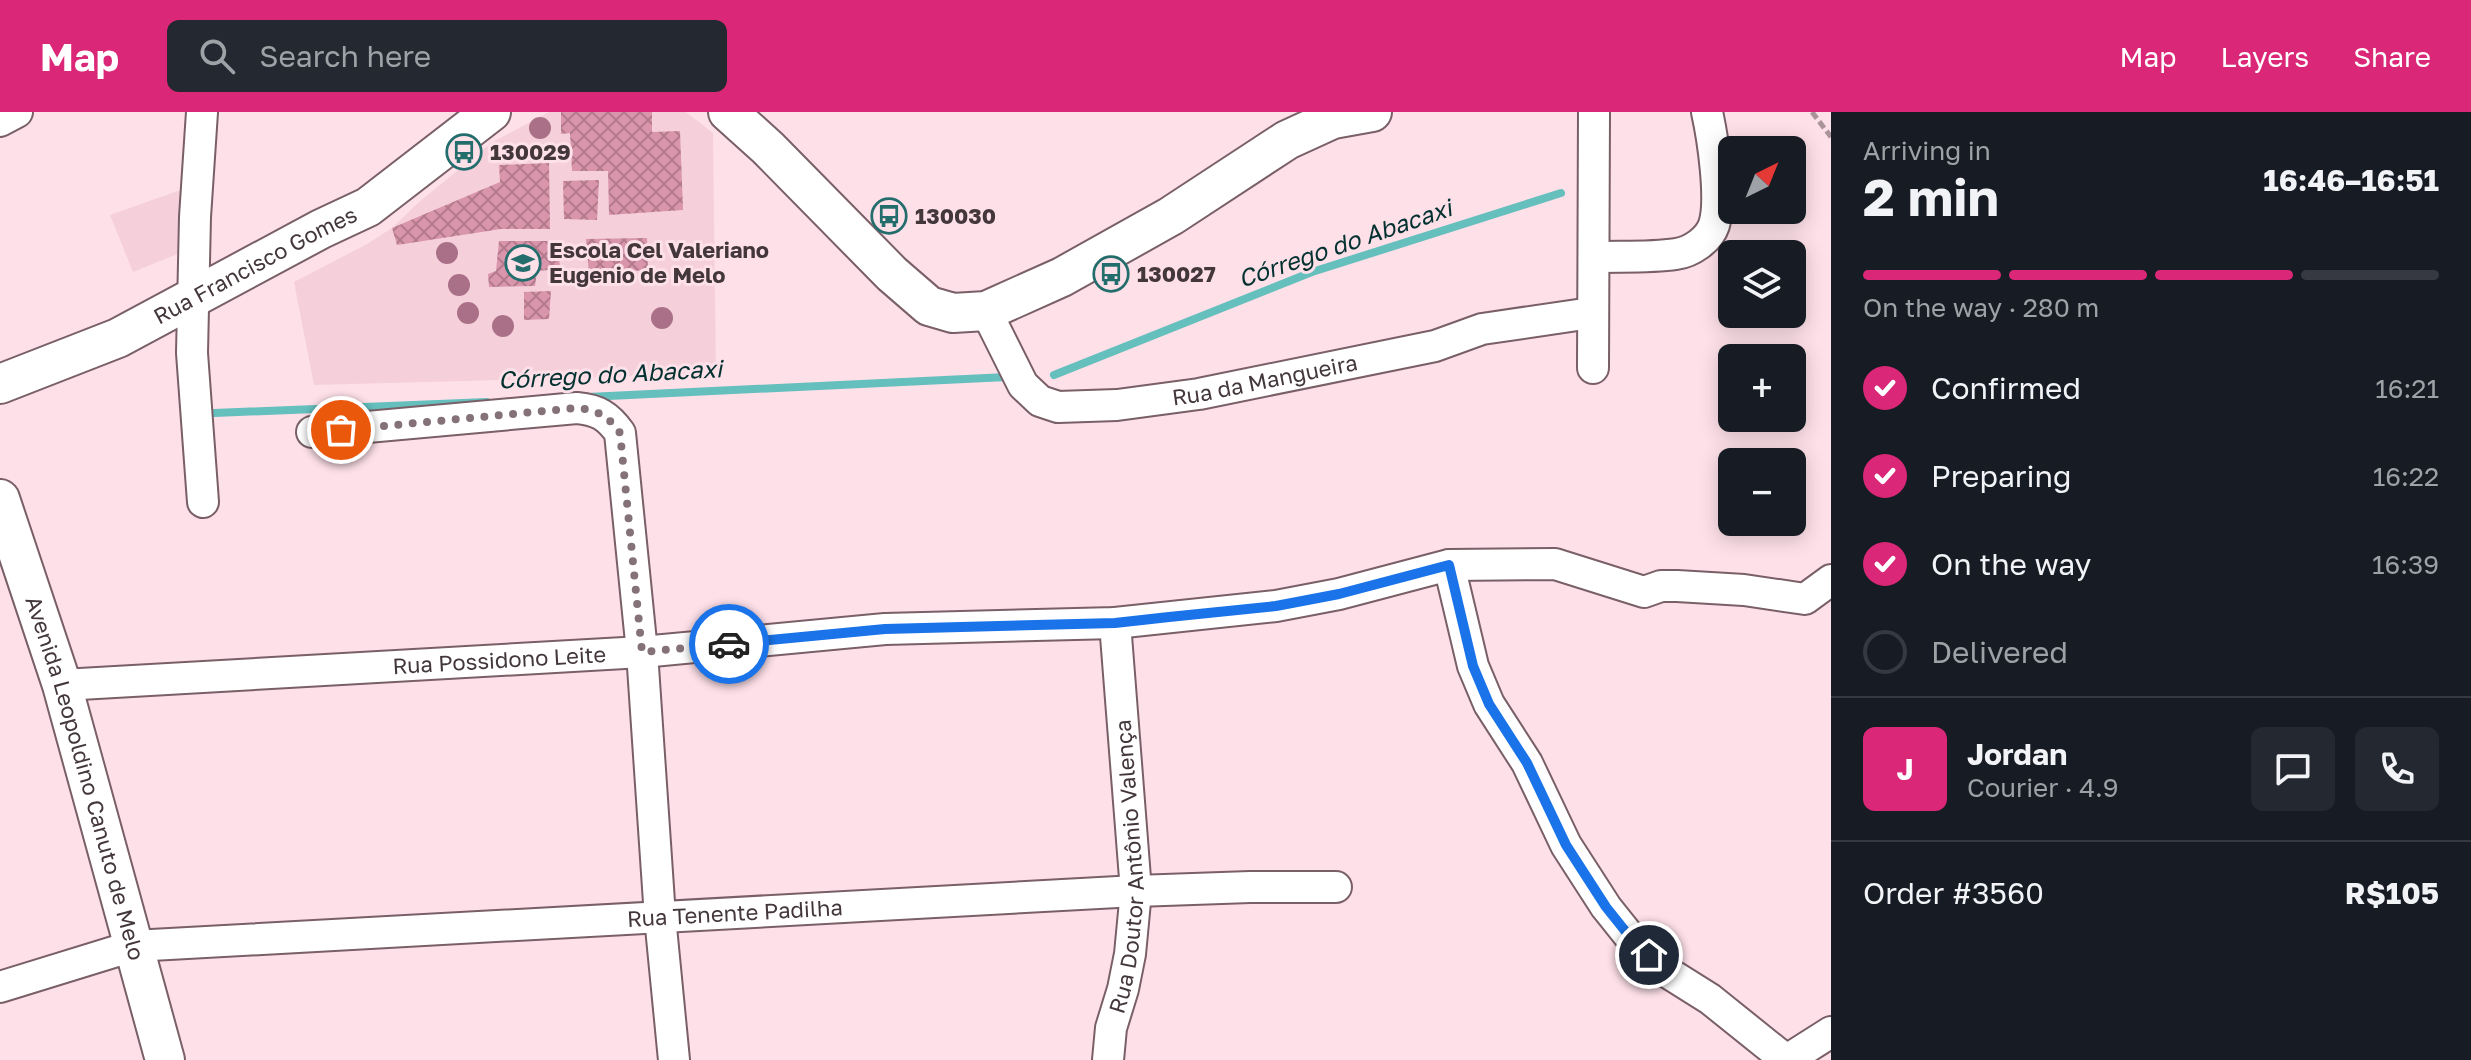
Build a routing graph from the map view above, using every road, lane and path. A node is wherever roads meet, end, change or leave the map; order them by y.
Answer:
1 (17, 112) edge
2 (202, 112) edge
3 (491, 112) edge
4 (728, 112) edge
5 (1372, 112) edge
6 (1594, 112) edge
7 (1707, 112) edge
8 (1812, 112) edge
9 (0, 121) edge
10 (1831, 137) edge
11 (1594, 257) junction
12 (193, 298) junction
13 (986, 311) junction
14 (1591, 313) junction
15 (1593, 368) dead end
16 (0, 384) edge
17 (312, 432) dead end
18 (0, 499) edge
19 (203, 502) dead end
20 (1449, 565) junction
21 (1831, 580) edge
22 (1115, 623) junction
23 (642, 652) junction
24 (62, 685) junction
25 (1336, 887) dead end
26 (1136, 891) junction
27 (660, 917) junction
28 (133, 946) junction
29 (0, 987) edge
30 (1831, 1032) edge
31 (165, 1060) edge
32 (674, 1060) edge
33 (1108, 1060) edge
34 (1787, 1060) edge

1 - 9 street
2 - 12 street
3 - 12 street, Rua Francisco Gomes
4 - 13 street
5 - 13 street
6 - 11 street
7 - 11 street
8 - 10 path
11 - 14 street
12 - 16 street, Rua Francisco Gomes
12 - 19 street
13 - 14 street, Rua da Mangueira
14 - 15 street
17 - 23 street
18 - 24 street, Avenida Leopoldino Canuto de Melo
20 - 21 street, Rua Possidono Leite
20 - 22 street, Rua Possidono Leite
20 - 34 street
22 - 23 street, Rua Possidono Leite
22 - 26 street, Rua Doutor Antônio Valença
23 - 24 street, Rua Possidono Leite
23 - 27 street
24 - 28 street, Avenida Leopoldino Canuto de Melo
25 - 26 street, Rua Tenente Padilha
26 - 27 street, Rua Tenente Padilha
26 - 33 street, Rua Doutor Antônio Valença
27 - 28 street, Rua Tenente Padilha
27 - 32 street
28 - 29 street, Rua Tenente Padilha
28 - 31 street, Avenida Leopoldino Canuto de Melo
30 - 34 street

